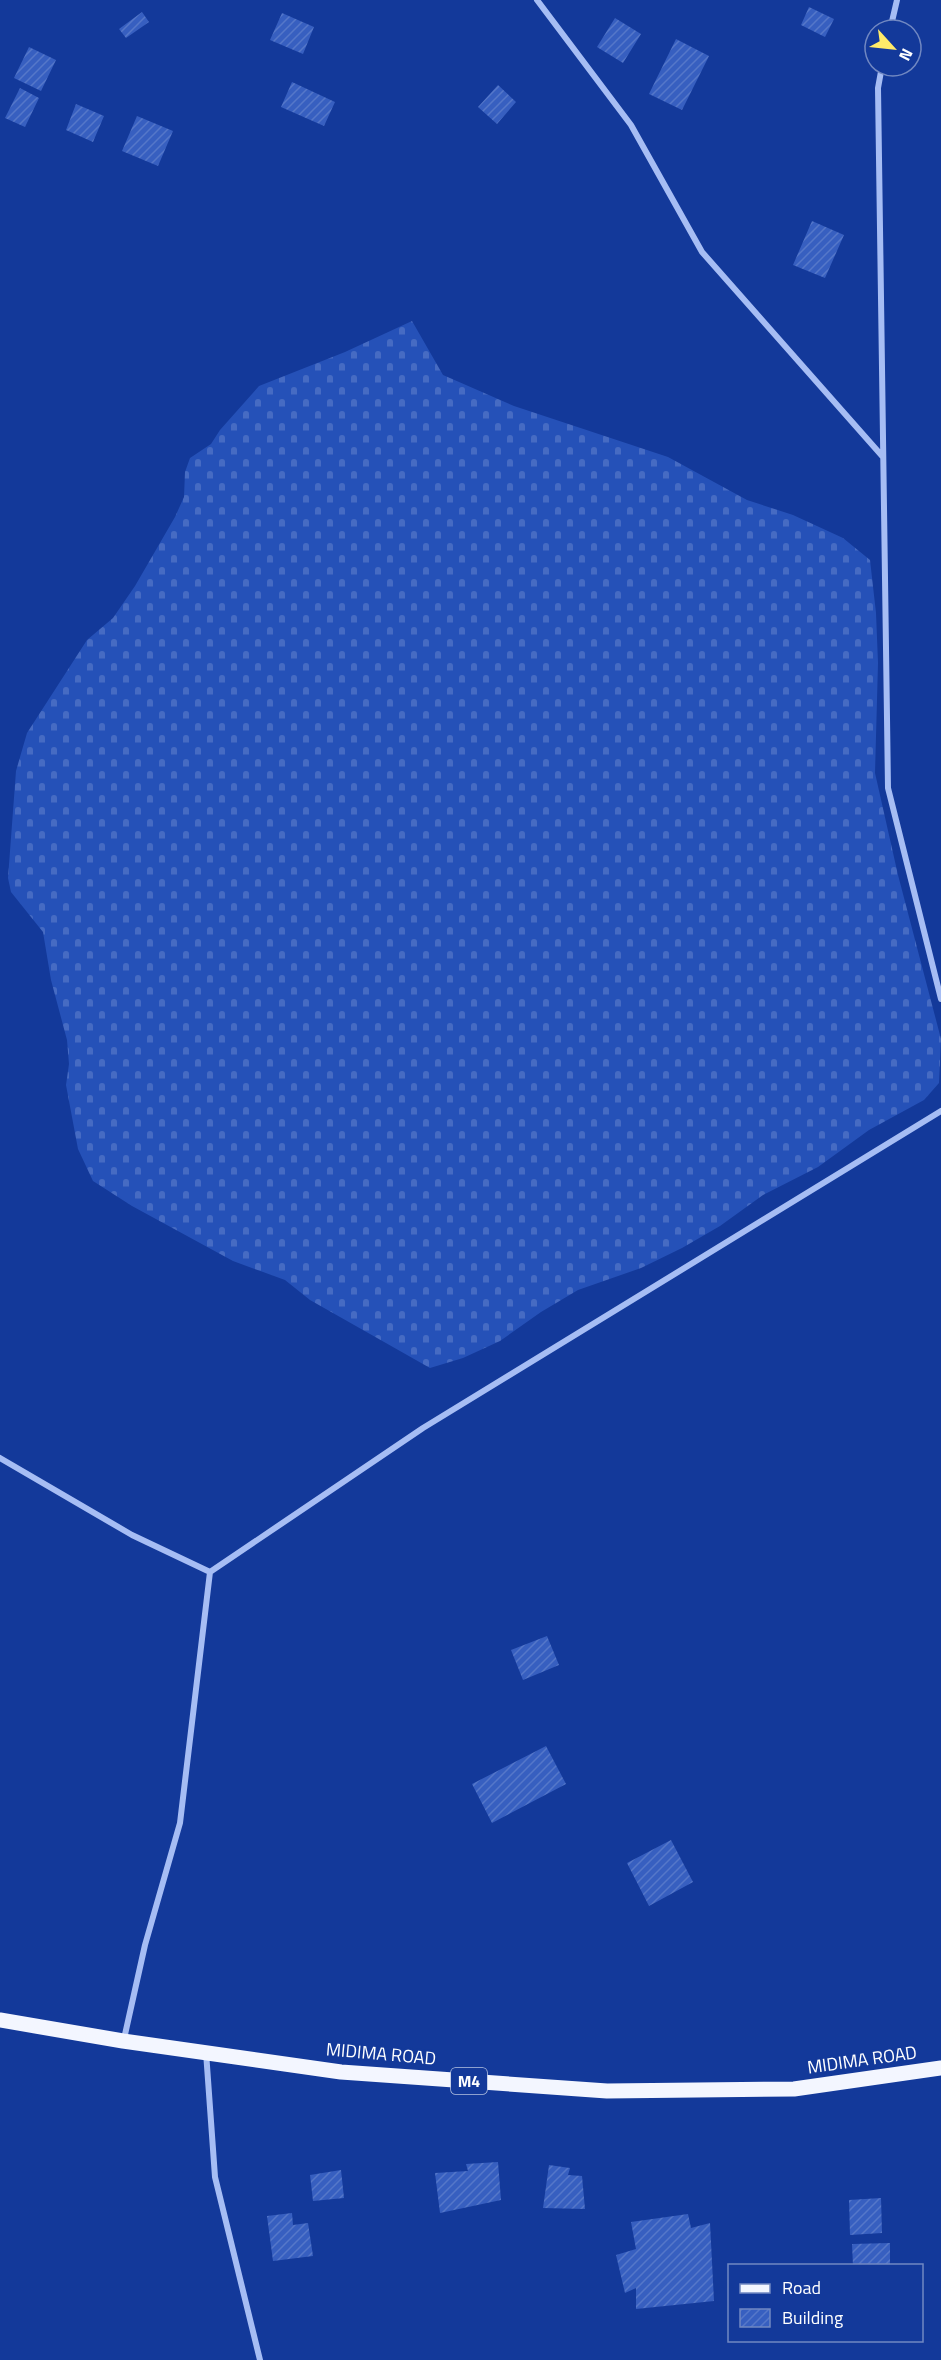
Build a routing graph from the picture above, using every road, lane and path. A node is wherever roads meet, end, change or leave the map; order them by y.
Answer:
1 (537, 0) edge
2 (897, 0) edge
3 (893, 18) edge
4 (880, 78) edge
5 (884, 457) junction
6 (941, 999) edge
7 (941, 1111) edge
8 (0, 1458) edge
9 (210, 1572) junction
10 (0, 2020) edge
11 (123, 2041) junction
12 (206, 2052) junction
13 (941, 2068) edge
14 (260, 2360) edge

1 - 5 street
2 - 3 street
4 - 5 street
5 - 6 street
7 - 9 street
8 - 9 street
9 - 11 street
10 - 11 main road, MIDIMA ROAD / M4
11 - 12 main road, MIDIMA ROAD / M4
12 - 13 main road, MIDIMA ROAD / M4
12 - 14 street

